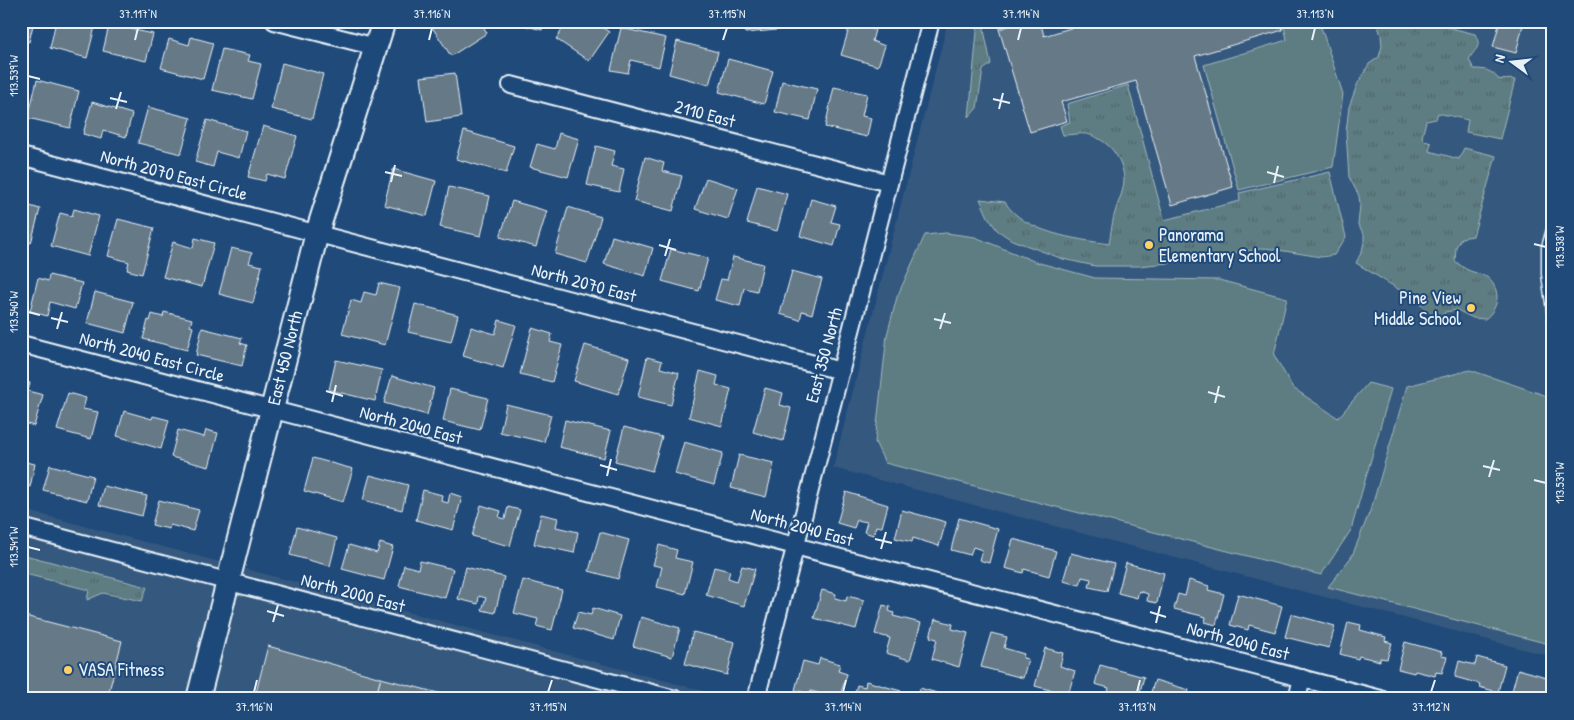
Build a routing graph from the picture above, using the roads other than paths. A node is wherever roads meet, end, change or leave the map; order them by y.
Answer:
1 (274, 21) edge
2 (384, 21) edge
3 (931, 21) edge
4 (376, 47) junction
5 (511, 85) dead end
6 (21, 156) edge
7 (889, 183) junction
8 (1553, 222) edge
9 (317, 233) junction
10 (1553, 325) edge
11 (21, 344) edge
12 (841, 371) junction
13 (272, 410) junction
14 (21, 527) edge
15 (795, 546) junction
16 (228, 581) junction
17 (1302, 678) junction
18 (198, 699) edge
19 (675, 699) edge
20 (756, 699) edge
21 (1297, 699) edge
22 (1380, 699) edge

1 - 4 street
2 - 4 street, East 450 North
3 - 7 street, East 350 North
4 - 9 street, East 450 North
5 - 7 street, 2110 East
6 - 9 street, North 2070 East Circle
7 - 12 street, East 350 North
8 - 10 lane
9 - 12 street, North 2070 East
9 - 13 street, East 450 North
11 - 13 street, North 2040 East Circle
12 - 15 street, East 350 North
13 - 15 street, North 2040 East
13 - 16 street, East 450 North
14 - 16 street, North 2000 East
15 - 17 street, North 2040 East
15 - 20 street, East 350 North
16 - 18 street, East 450 North
16 - 19 street, North 2000 East
17 - 21 street
17 - 22 street, North 2040 East

